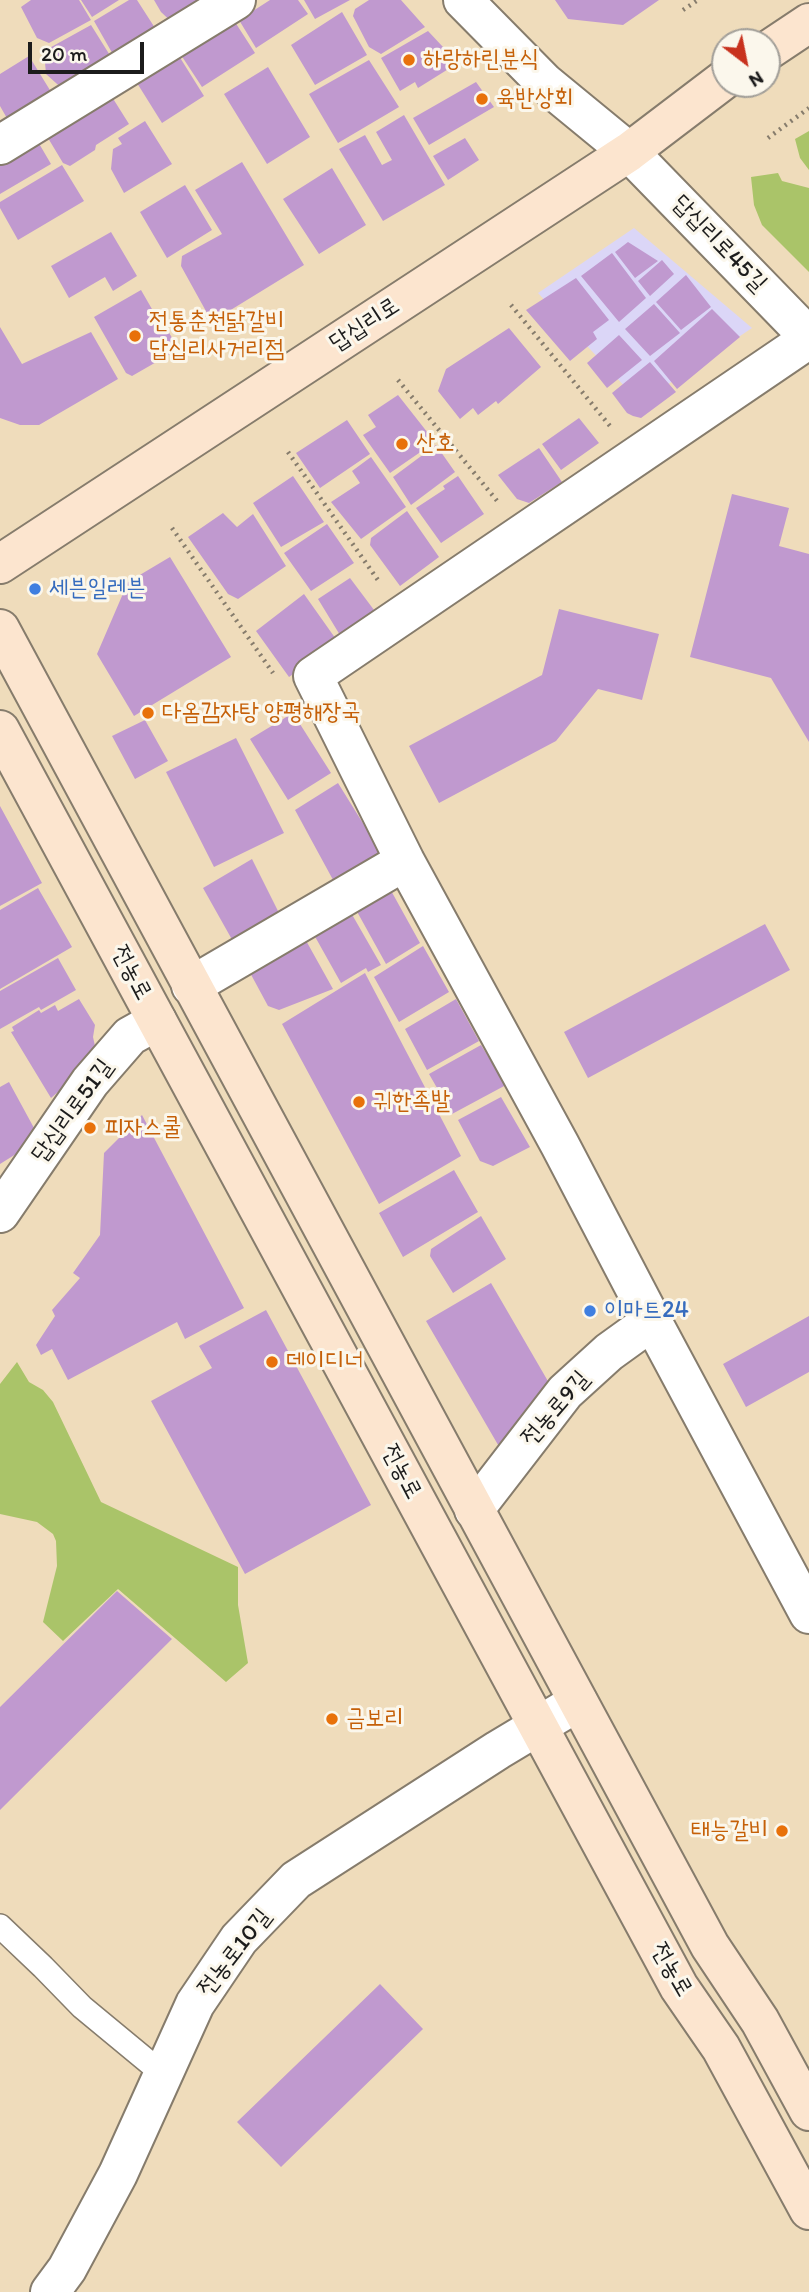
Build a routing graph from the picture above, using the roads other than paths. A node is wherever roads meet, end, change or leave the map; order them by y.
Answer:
1 (236, 0) edge
2 (463, 0) edge
3 (809, 23) edge
4 (781, 42) edge
5 (711, 90) edge
6 (0, 145) edge
7 (629, 152) junction
8 (809, 338) edge
9 (0, 564) edge
10 (0, 629) edge
11 (0, 730) edge
12 (405, 861) junction
13 (191, 986) junction
14 (157, 1021) junction
15 (0, 1212) edge
16 (652, 1321) junction
17 (474, 1510) junction
18 (809, 1614) edge
19 (578, 1702) junction
20 (538, 1726) junction
21 (0, 1926) edge
22 (163, 2074) junction
23 (809, 2111) edge
24 (809, 2210) edge
25 (50, 2292) edge

1 - 6 street
2 - 7 street, 답십리로45길
3 - 4 main road
5 - 7 main road, 답십리로
7 - 8 street, 답십리로45길
7 - 9 main road, 답십리로
8 - 12 street
10 - 13 main road, 전농로
11 - 14 main road, 전농로
12 - 13 street, 전농로
12 - 16 street
13 - 17 main road, 전농로
14 - 15 street, 답십리로51길
14 - 20 main road, 전농로
16 - 17 street, 전농로9길
16 - 18 street
17 - 19 main road, 전농로
19 - 20 street, 전농로10길
19 - 23 main road, 전농로
20 - 22 street, 전농로10길
20 - 24 main road, 전농로
21 - 22 lane
22 - 25 street, 전농로10길

